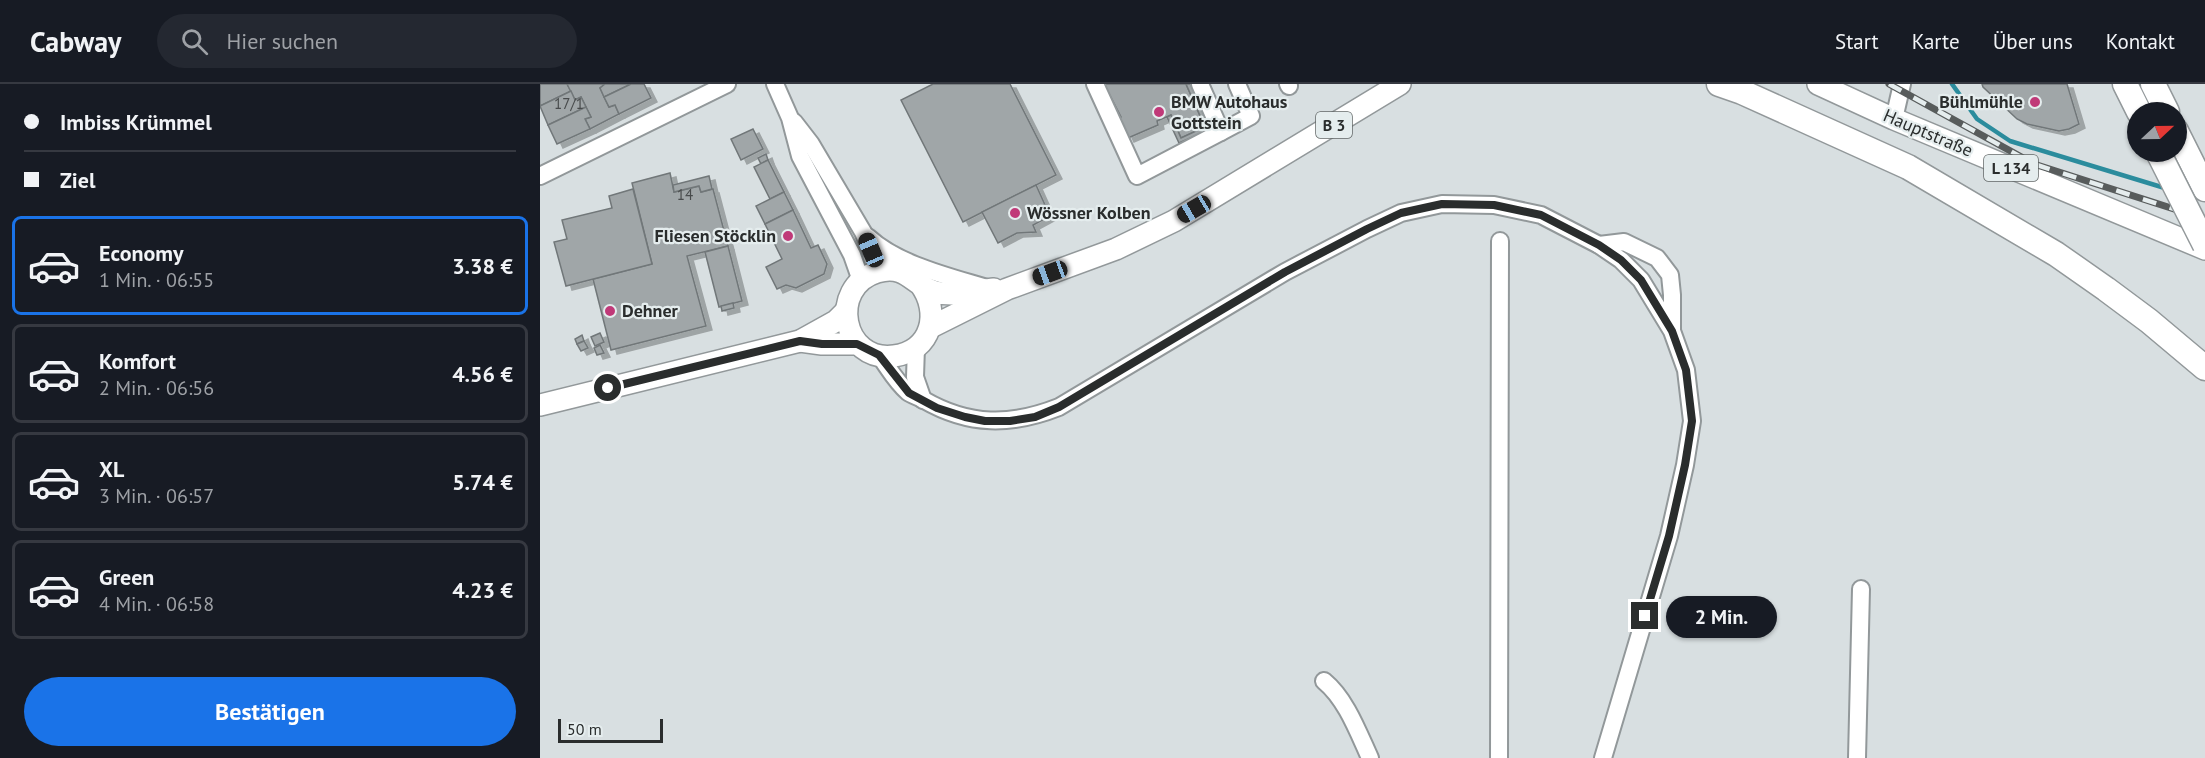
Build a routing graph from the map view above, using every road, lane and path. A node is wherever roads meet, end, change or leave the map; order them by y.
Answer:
1 (727, 84) edge
2 (775, 84) edge
3 (1095, 84) edge
4 (1200, 84) edge
5 (1237, 84) edge
6 (1400, 84) edge
7 (1719, 84) edge
8 (1818, 84) edge
9 (1902, 84) edge
10 (2125, 84) edge
11 (2153, 84) edge
12 (2134, 102) edge
13 (2162, 102) edge
14 (790, 118) junction
15 (1894, 119) junction
16 (1221, 132) junction
17 (2187, 154) edge
18 (2163, 162) edge
19 (540, 176) edge
20 (2205, 189) edge
21 (863, 232) junction
22 (1500, 241) dead end
23 (1599, 245) junction
24 (2205, 247) edge
25 (896, 271) junction
26 (920, 284) junction
27 (856, 285) junction
28 (999, 289) junction
29 (846, 311) junction
30 (931, 327) junction
31 (1672, 331) junction
32 (800, 341) junction
33 (857, 344) junction
34 (916, 347) junction
35 (879, 355) junction
36 (2205, 368) edge
37 (923, 400) junction
38 (540, 405) edge
39 (1861, 589) dead end
40 (1324, 681) dead end
41 (1370, 758) edge
42 (1499, 758) edge
43 (1603, 758) edge
44 (1857, 758) edge

1 - 19 street
2 - 14 street
3 - 16 street
4 - 16 street
5 - 16 street
6 - 28 main road, B 3
7 - 36 highway
8 - 15 main road, Hauptstraße / L 134
9 - 15 street
10 - 12 highway
11 - 13 highway
14 - 21 street
14 - 27 street
15 - 24 main road, Hauptstraße / L 134
17 - 20 highway
18 - 24 highway, bridge
21 - 25 street
21 - 28 street
22 - 42 street
23 - 31 street
23 - 31 street
23 - 37 street
25 - 26 main road
25 - 27 main road
26 - 28 main road, B 3
26 - 30 main road
27 - 29 main road
28 - 30 main road, B 3
29 - 32 main road
29 - 33 main road
30 - 34 main road
31 - 43 street
32 - 33 main road
32 - 38 main road
33 - 35 main road
34 - 35 main road
34 - 37 street
35 - 37 street
39 - 44 street
40 - 41 street

